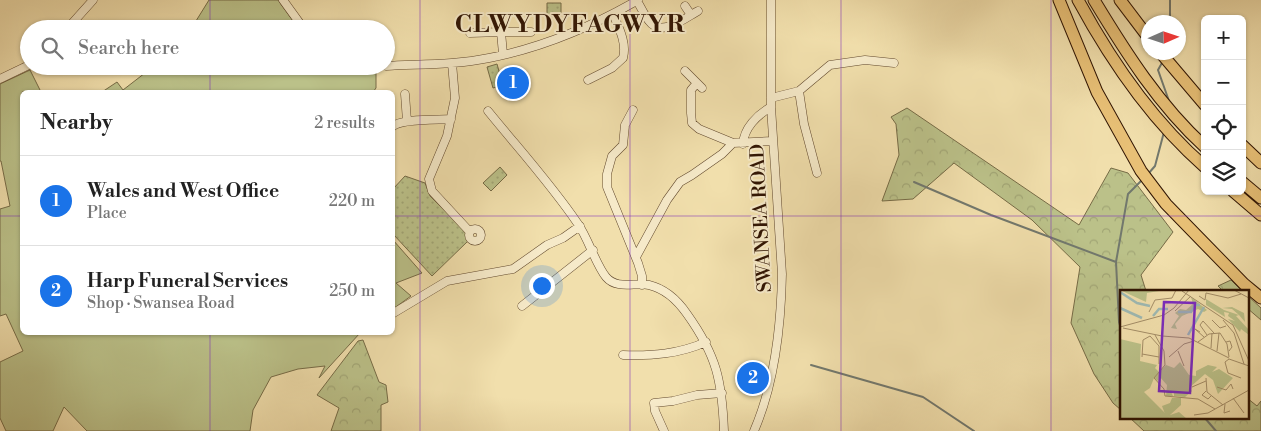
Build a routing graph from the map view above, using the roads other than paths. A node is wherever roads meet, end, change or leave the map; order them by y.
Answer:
1 (94, 0) edge
2 (282, 0) edge
3 (637, 0) edge
4 (771, 0) edge
5 (1060, 0) edge
6 (1078, 0) edge
7 (1094, 0) edge
8 (1120, 0) edge
9 (685, 6) dead end
10 (613, 14) junction
11 (76, 20) edge
12 (297, 20) edge
13 (1141, 28) edge
14 (501, 32) junction
15 (532, 32) dead end
16 (470, 33) dead end
17 (503, 54) junction
18 (1167, 60) edge
19 (452, 63) junction
20 (894, 63) dead end
21 (395, 66) edge
22 (20, 69) edge
23 (685, 71) dead end
24 (0, 79) edge
25 (588, 80) dead end
26 (799, 91) junction
27 (405, 94) dead end
28 (771, 98) junction
29 (1204, 105) edge
30 (771, 107) junction
31 (633, 110) dead end
32 (488, 111) dead end
33 (451, 119) junction
34 (407, 121) junction
35 (395, 124) edge
36 (772, 141) junction
37 (733, 143) junction
38 (1201, 143) edge
39 (743, 144) junction
40 (1246, 149) edge
41 (1261, 162) edge
42 (1201, 163) edge
43 (817, 173) dead end
44 (1246, 185) edge
45 (1238, 195) edge
46 (1261, 198) edge
47 (1261, 215) edge
48 (580, 226) junction
49 (470, 232) dead end
50 (593, 250) junction
51 (636, 257) junction
52 (642, 285) junction
53 (1261, 298) edge
54 (522, 306) dead end
55 (395, 312) edge
56 (706, 342) junction
57 (623, 355) dead end
58 (654, 393) dead end
59 (722, 393) junction
60 (654, 402) junction
61 (664, 431) edge
62 (724, 431) edge
63 (754, 431) edge

1 - 11 street
2 - 12 street
3 - 9 street
3 - 10 street
4 - 28 street, SWANSEA ROAD
5 - 53 highway
6 - 42 highway
7 - 38 highway
8 - 13 highway
10 - 17 street
10 - 25 street
14 - 15 street
14 - 16 street
14 - 17 street
17 - 19 street
18 - 29 highway
19 - 21 street
19 - 33 street
20 - 26 street
22 - 24 street
23 - 37 street
26 - 28 street
26 - 43 street
27 - 34 street
28 - 30 street, SWANSEA ROAD
30 - 36 street, SWANSEA ROAD
30 - 39 street
31 - 51 street
32 - 48 street
33 - 34 street
33 - 49 street
34 - 35 street
36 - 39 street
36 - 63 street, SWANSEA ROAD
37 - 39 street
37 - 51 street
40 - 41 highway
44 - 46 highway
45 - 47 highway
48 - 50 street
48 - 55 street
50 - 52 street
50 - 54 street
51 - 52 street
52 - 56 street
56 - 57 street
56 - 59 street
58 - 60 street
59 - 60 street
59 - 62 street
60 - 61 street

